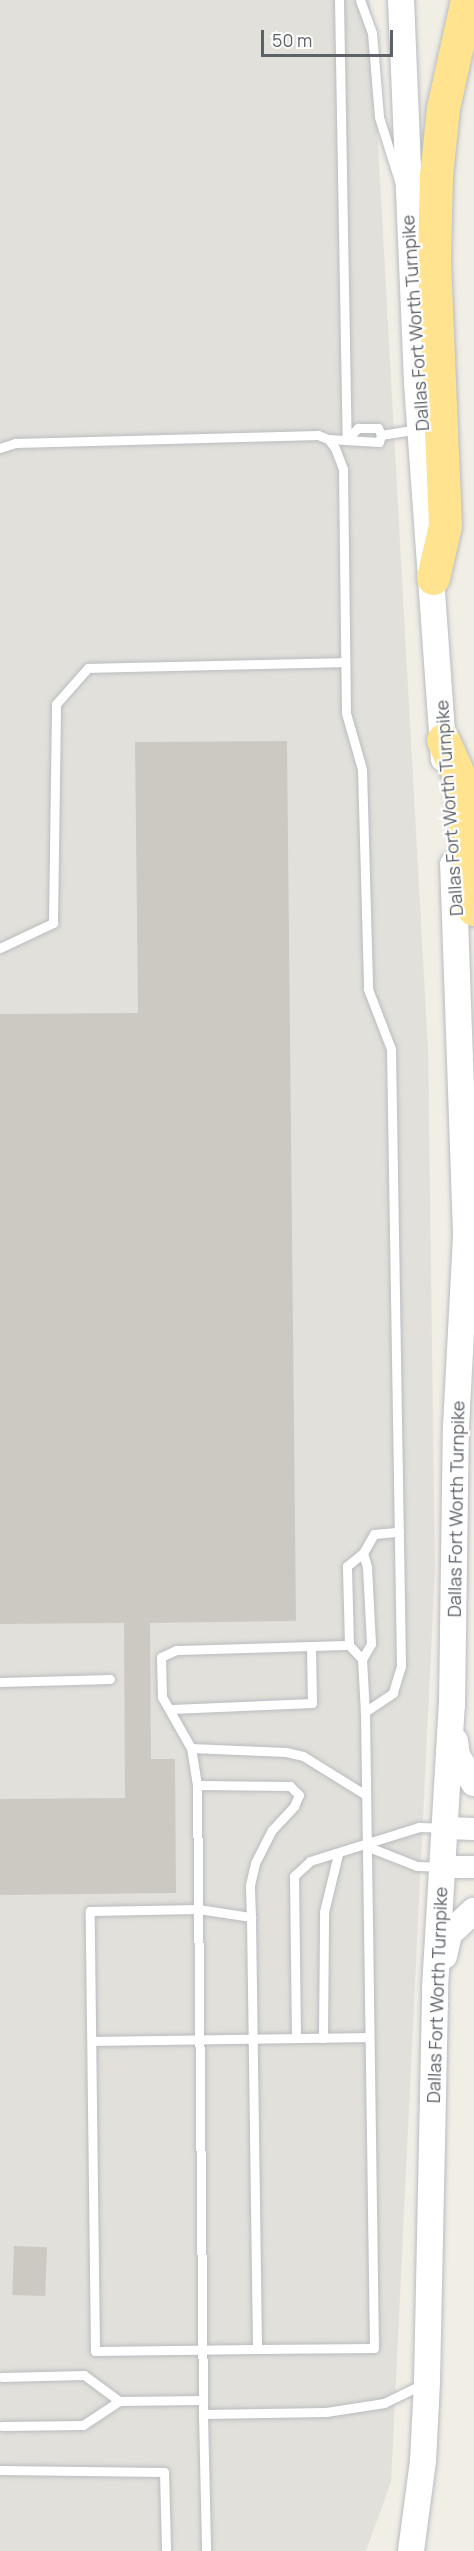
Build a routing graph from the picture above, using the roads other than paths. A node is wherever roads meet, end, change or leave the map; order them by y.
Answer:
1 (339, 0) edge
2 (360, 0) edge
3 (401, 0) edge
4 (467, 0) edge
5 (408, 212) junction
6 (422, 428) junction
7 (381, 435) junction
8 (328, 439) junction
9 (347, 439) junction
10 (0, 448) edge
11 (433, 578) junction
12 (345, 662) junction
13 (443, 740) junction
14 (474, 909) edge
15 (0, 948) edge
16 (399, 1532) junction
17 (363, 1553) junction
18 (350, 1645) junction
19 (311, 1647) junction
20 (362, 1659) junction
21 (110, 1679) dead end
22 (0, 1682) edge
23 (452, 1705) junction
24 (172, 1709) junction
25 (365, 1712) junction
26 (191, 1748) junction
27 (474, 1783) edge
28 (197, 1785) junction
29 (366, 1795) junction
30 (445, 1828) junction
31 (474, 1828) edge
32 (366, 1846) junction
33 (338, 1854) junction
34 (443, 1867) junction
35 (474, 1867) edge
36 (198, 1909) junction
37 (474, 1911) edge
38 (250, 1917) junction
39 (435, 1988) junction
40 (369, 2037) junction
41 (296, 2038) junction
42 (323, 2038) junction
43 (254, 2039) junction
44 (199, 2040) junction
45 (92, 2041) junction
46 (257, 2349) junction
47 (202, 2350) junction
48 (2, 2377) dead end
49 (428, 2381) junction
50 (203, 2400) junction
51 (119, 2401) junction
52 (203, 2414) junction
53 (2, 2426) dead end
54 (0, 2470) edge
55 (166, 2551) edge
56 (206, 2551) edge
57 (411, 2551) edge

1 - 9 lane
2 - 5 lane
3 - 5 main road, Dallas Fort Worth Turnpike
4 - 11 highway
5 - 6 main road, Dallas Fort Worth Turnpike
6 - 7 lane
6 - 11 main road, Dallas Fort Worth Turnpike
7 - 9 lane
7 - 9 lane
8 - 9 lane
8 - 10 lane
8 - 12 lane
11 - 13 main road, Dallas Fort Worth Turnpike
12 - 15 lane
12 - 16 lane
13 - 14 highway
13 - 23 main road, Dallas Fort Worth Turnpike
16 - 17 lane
16 - 25 lane
17 - 18 lane
17 - 20 lane
18 - 19 lane
18 - 20 lane
19 - 24 lane
19 - 24 lane
20 - 25 lane
21 - 22 lane
23 - 27 main road
23 - 30 main road, Dallas Fort Worth Turnpike
24 - 26 lane
25 - 29 lane
26 - 28 lane
26 - 29 lane
28 - 36 lane
28 - 38 lane
29 - 32 lane
30 - 31 street
30 - 32 lane
30 - 34 main road, Dallas Fort Worth Turnpike
32 - 33 lane
32 - 34 lane
32 - 40 lane
33 - 41 lane
33 - 42 lane
34 - 35 street
34 - 39 main road, Dallas Fort Worth Turnpike
36 - 38 lane
36 - 44 lane
36 - 45 lane
37 - 39 main road
38 - 43 lane
39 - 49 main road, Dallas Fort Worth Turnpike
40 - 42 lane
40 - 46 lane
41 - 42 lane
41 - 43 lane
43 - 44 lane
43 - 46 lane
44 - 45 lane
44 - 47 lane
45 - 47 lane
46 - 47 lane
47 - 50 lane
48 - 51 lane
49 - 52 lane
49 - 57 main road, Dallas Fort Worth Turnpike
50 - 51 lane
50 - 52 lane
51 - 53 lane
52 - 56 lane
54 - 55 lane

